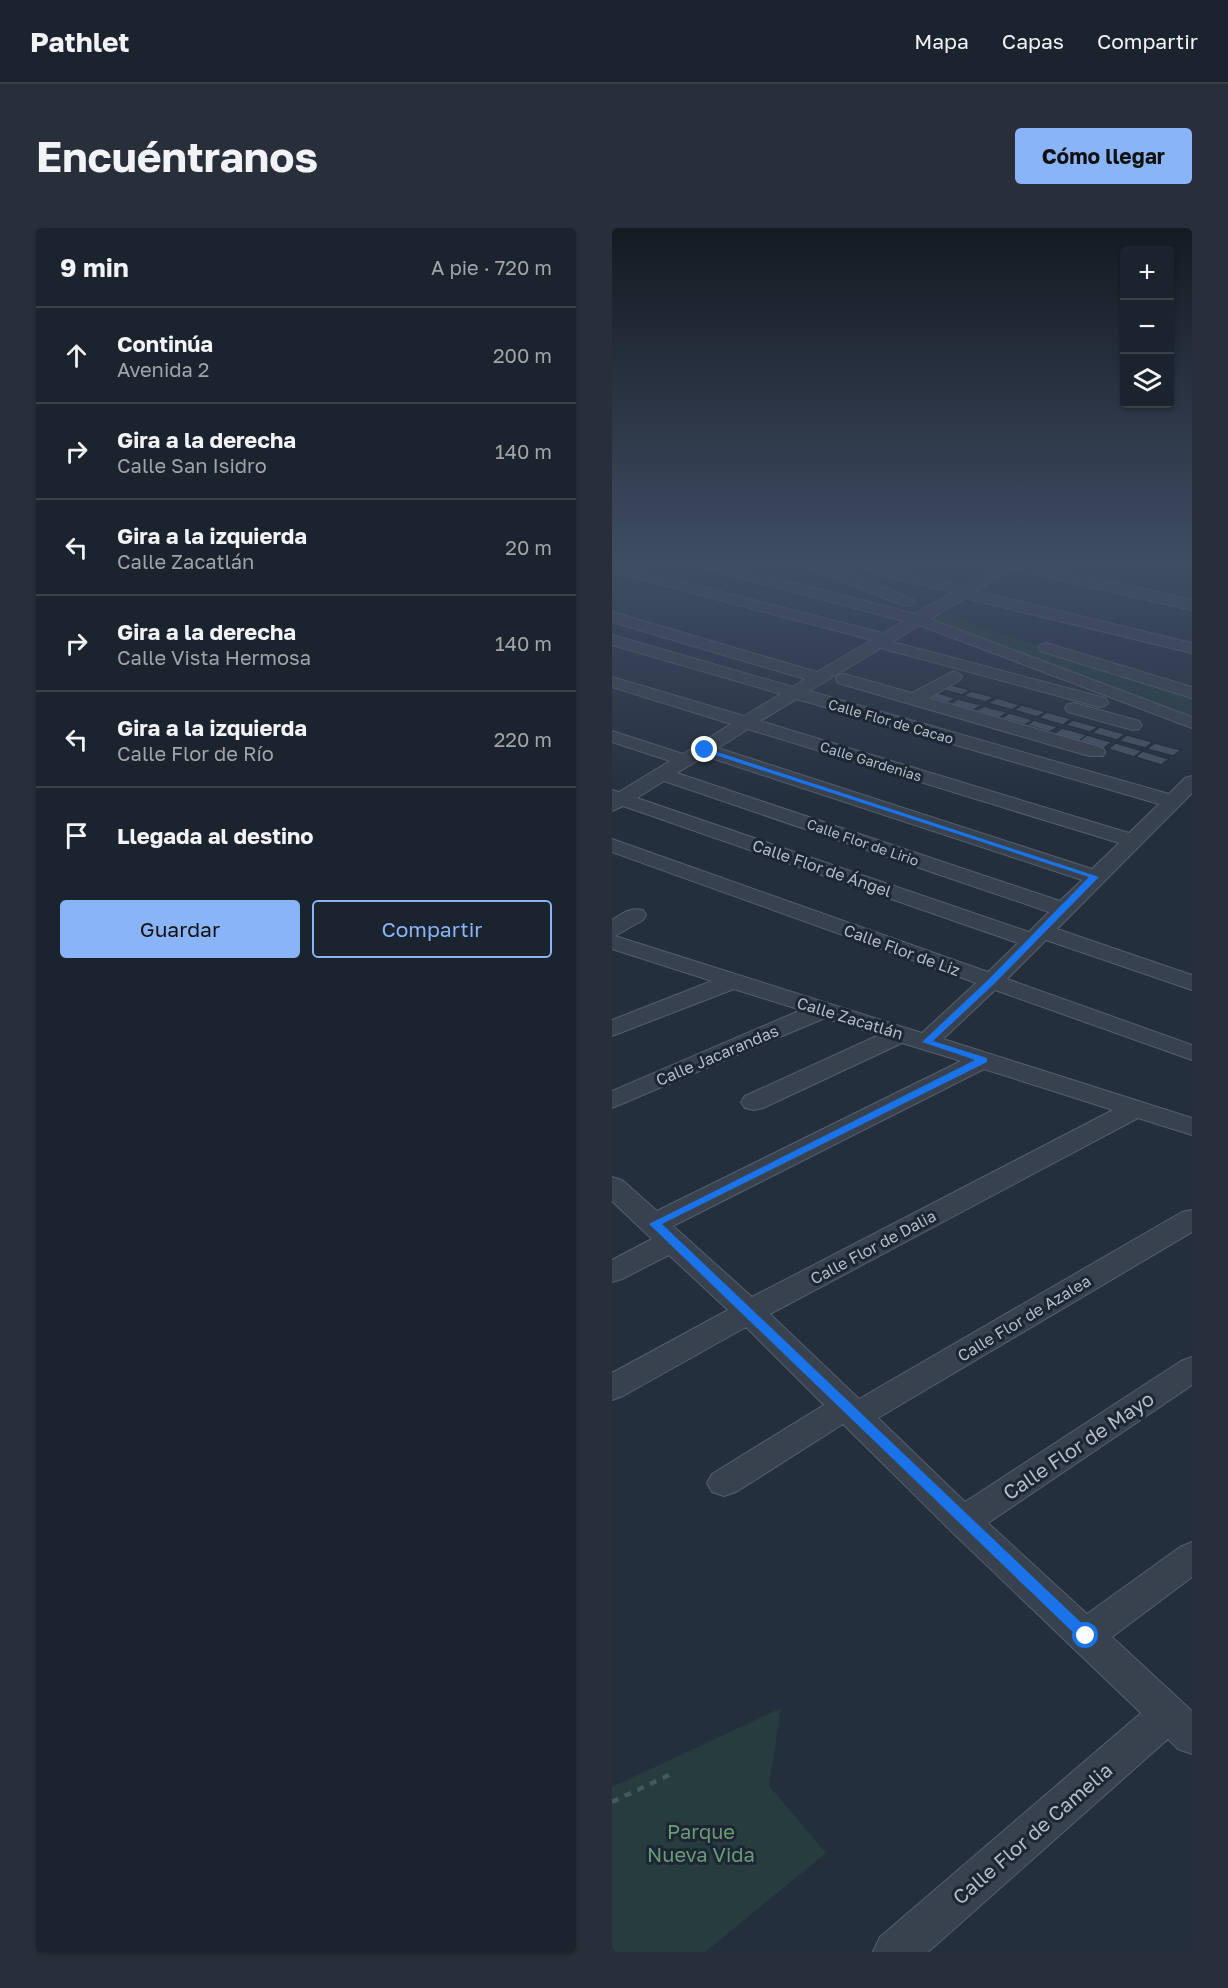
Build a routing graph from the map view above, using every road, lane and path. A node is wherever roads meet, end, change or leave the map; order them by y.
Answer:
1 (620, 642) edge
2 (698, 642) edge
3 (865, 642) edge
4 (866, 642) edge
5 (879, 642) edge
6 (999, 642) edge
7 (1170, 642) edge
8 (1033, 643) dead end
9 (875, 645) junction
10 (1192, 648) edge
11 (954, 675) junction
12 (819, 678) junction
13 (844, 680) dead end
14 (612, 682) edge
15 (1192, 693) edge
16 (793, 694) junction
17 (914, 699) junction
18 (746, 723) junction
19 (1133, 725) dead end
20 (1192, 725) edge
21 (612, 736) edge
22 (705, 750) junction
23 (1096, 752) dead end
24 (687, 761) junction
25 (664, 775) junction
26 (1192, 782) edge
27 (615, 800) edge
28 (1171, 801) junction
29 (1131, 840) junction
30 (612, 845) edge
31 (1095, 877) junction
32 (1061, 909) junction
33 (635, 915) dead end
34 (1036, 936) junction
35 (615, 942) edge
36 (732, 981) junction
37 (991, 982) junction
38 (1192, 982) edge
39 (822, 1010) junction
40 (612, 1029) edge
41 (901, 1034) junction
42 (926, 1042) junction
43 (1192, 1053) edge
44 (983, 1060) junction
45 (612, 1100) edge
46 (754, 1102) dead end
47 (1136, 1109) junction
48 (1192, 1128) edge
49 (612, 1186) edge
50 (1192, 1219) edge
51 (663, 1233) junction
52 (612, 1272) edge
53 (749, 1312) junction
54 (1192, 1369) edge
55 (612, 1388) edge
56 (852, 1411) junction
57 (724, 1483) dead end
58 (963, 1521) junction
59 (1189, 1565) edge
60 (1086, 1636) junction
61 (1180, 1725) edge
62 (669, 1775) dead end
63 (612, 1802) edge
64 (895, 1952) edge

1 - 16 street, Calle Flor de Cacao
2 - 12 street
3 - 9 street
4 - 9 street
5 - 9 street
6 - 20 street
7 - 10 street
8 - 15 street
9 - 11 street
9 - 12 street
9 - 20 street
11 - 17 street
11 - 19 street
12 - 16 street
13 - 17 street
14 - 18 street, Calle Gardenias
16 - 18 street
16 - 28 street, Calle Flor de Cacao
17 - 23 street
18 - 22 street
18 - 29 street, Calle Gardenias
21 - 24 street
22 - 24 street
22 - 31 street
24 - 25 street
25 - 27 street
25 - 32 street, Calle Flor de Lirio
26 - 28 street
27 - 34 street, Calle Flor de Ángel
28 - 29 street
29 - 31 street
30 - 37 street, Calle Flor de Liz
31 - 32 street
32 - 34 street
33 - 35 street
34 - 37 street
34 - 38 street, Calle Flor de Ángel
35 - 36 street, Calle Zacatlán
36 - 39 street, Calle Zacatlán
36 - 40 street
37 - 42 street
37 - 43 street, Calle Flor de Liz
39 - 41 street, Calle Zacatlán
39 - 45 street, Calle Jacarandas
41 - 42 street, Calle Zacatlán
41 - 46 street
42 - 44 street, Calle Zacatlán
44 - 47 street, Calle Zacatlán
44 - 51 street
47 - 48 street, Calle Zacatlán
47 - 53 street, Calle Flor de Dalia
49 - 51 street
50 - 56 street, Calle Flor de Azalea
51 - 52 street
51 - 53 street
53 - 55 street, Calle Flor de Dalia
53 - 56 street
54 - 58 street, Calle Flor de Mayo
56 - 57 street, Calle Flor de Azalea
56 - 58 street
58 - 60 street
59 - 60 street
60 - 61 street
61 - 64 street, Calle Flor de Camelia
62 - 63 path

